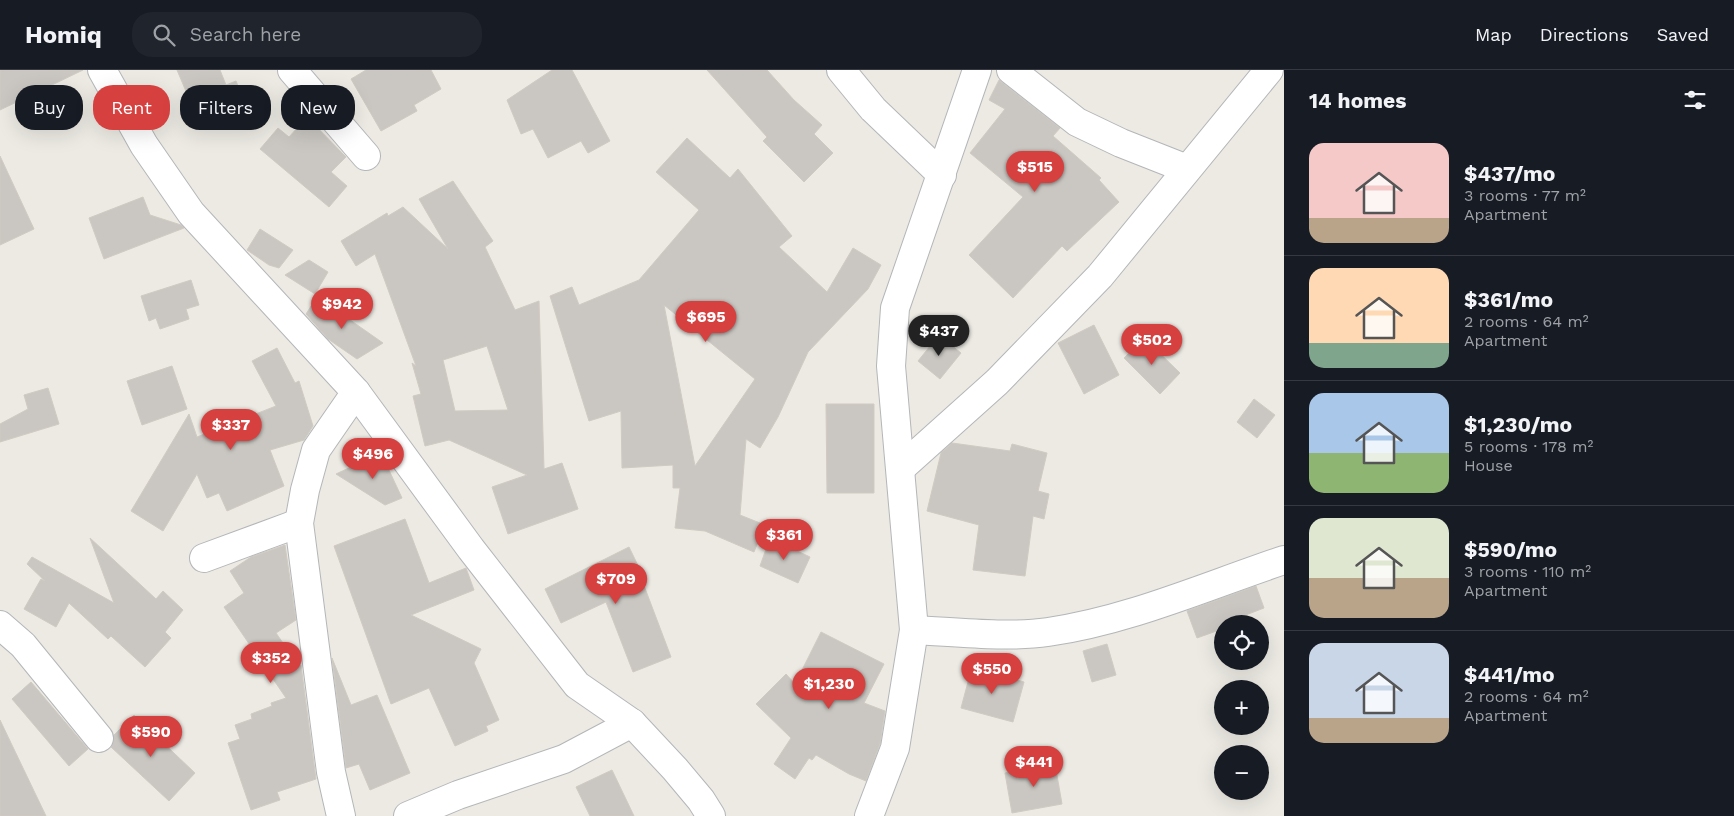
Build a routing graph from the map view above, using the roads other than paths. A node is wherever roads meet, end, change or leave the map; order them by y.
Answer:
1 (102, 70) edge
2 (292, 70) edge
3 (841, 70) edge
4 (977, 70) edge
5 (1011, 70) edge
6 (1269, 70) edge
7 (366, 156) dead end
8 (1187, 169) junction
9 (942, 175) junction
10 (356, 392) junction
11 (901, 468) junction
12 (299, 523) junction
13 (204, 558) dead end
14 (1284, 560) edge
15 (0, 626) edge
16 (914, 630) junction
17 (632, 723) junction
18 (99, 738) dead end
19 (342, 816) edge
20 (408, 816) edge
21 (711, 816) edge
22 (869, 816) edge

1 - 10 street
2 - 7 street
3 - 9 street
4 - 9 street
5 - 8 street
6 - 8 street
8 - 11 street
9 - 11 street
10 - 12 street
10 - 17 street
11 - 16 street
12 - 13 street
12 - 19 street
14 - 16 street
15 - 18 street
16 - 22 street
17 - 20 street
17 - 21 street

